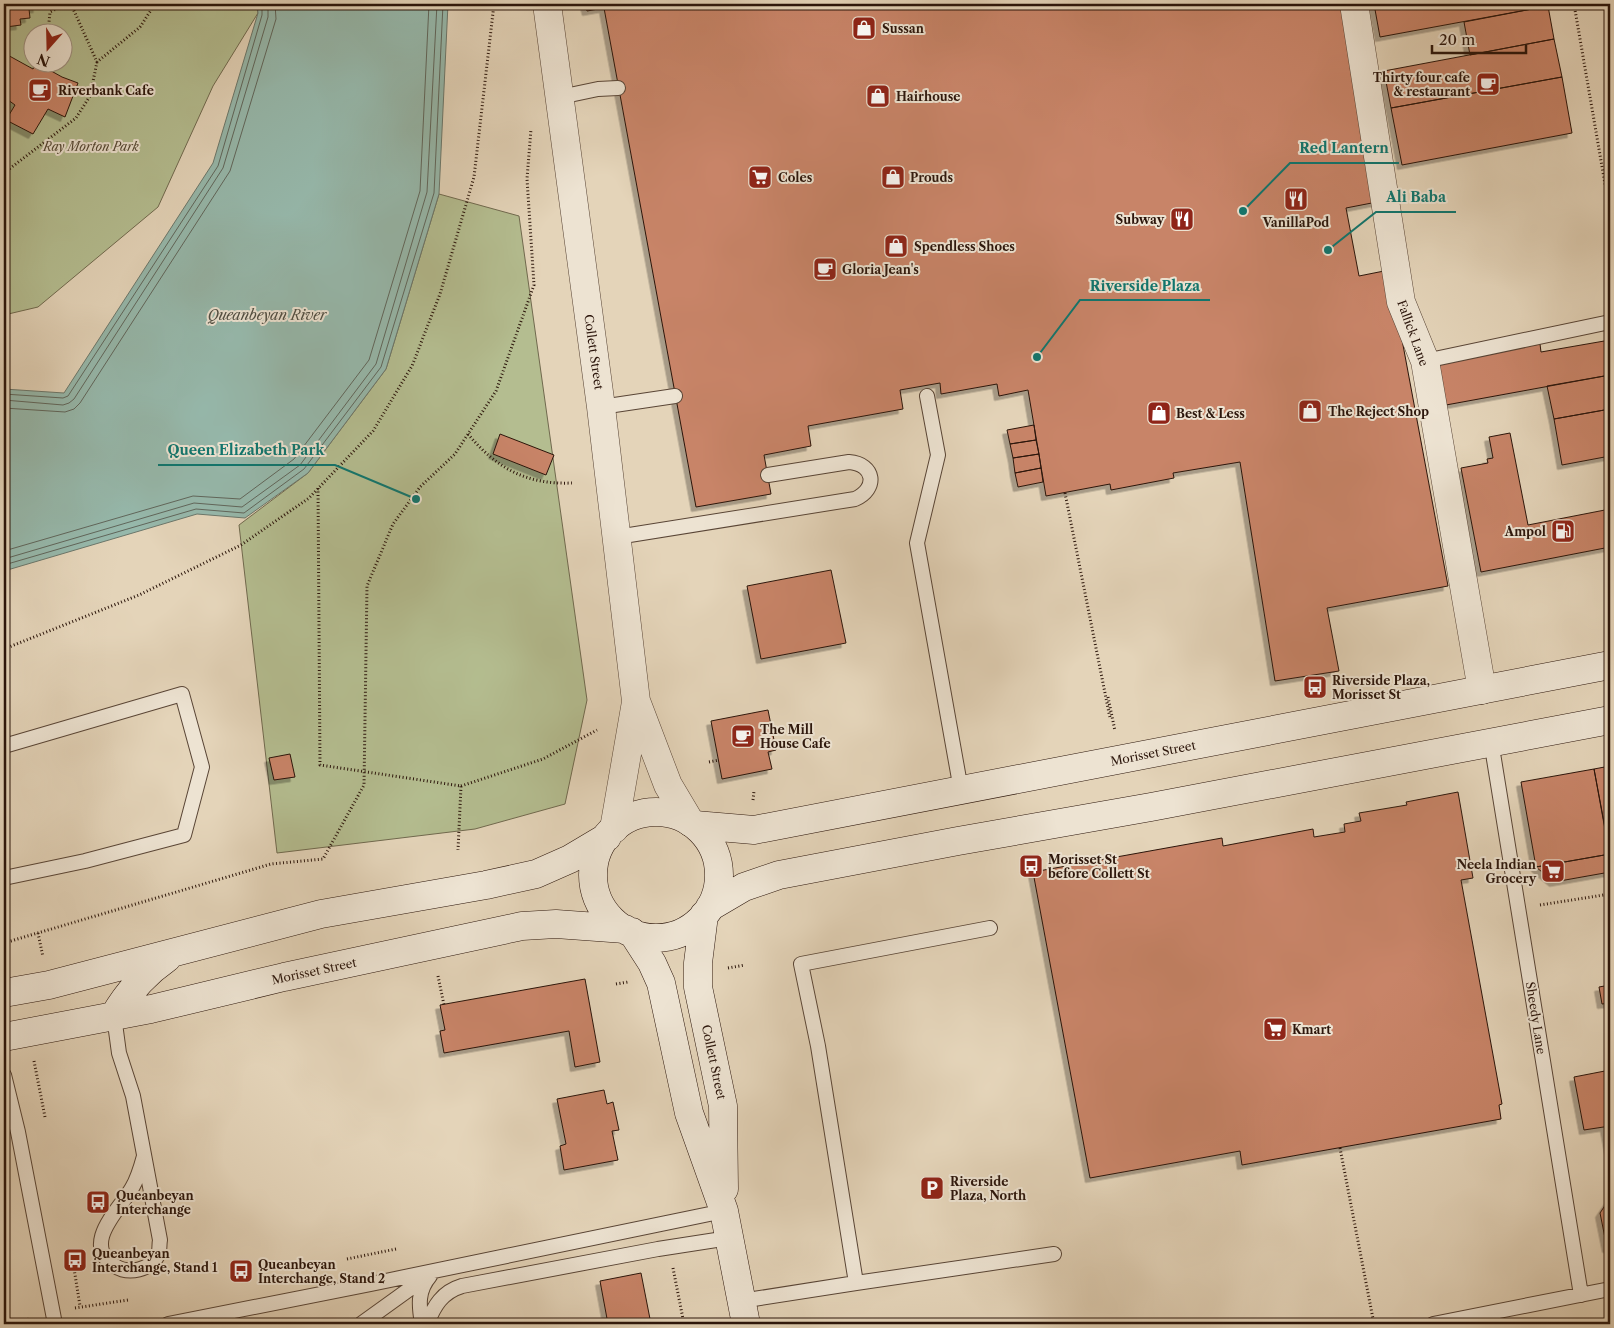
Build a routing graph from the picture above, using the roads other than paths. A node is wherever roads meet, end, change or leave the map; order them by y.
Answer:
1 (547, 4) edge
2 (1354, 4) edge
3 (618, 88) dead end
4 (560, 97) junction
5 (1610, 322) edge
6 (1425, 361) junction
7 (675, 396) dead end
8 (927, 396) dead end
9 (601, 407) junction
10 (768, 475) dead end
11 (617, 538) junction
12 (1610, 665) edge
13 (1482, 690) junction
14 (636, 701) junction
15 (1610, 720) edge
16 (1491, 741) junction
17 (4, 746) edge
18 (960, 790) junction
19 (692, 824) junction
20 (610, 833) junction
21 (4, 878) edge
22 (707, 911) junction
23 (990, 928) dead end
24 (628, 931) junction
25 (186, 950) junction
26 (4, 993) edge
27 (114, 1016) junction
28 (4, 1036) edge
29 (4, 1075) edge
30 (144, 1156) junction
31 (724, 1211) junction
32 (729, 1238) junction
33 (1054, 1254) dead end
34 (436, 1271) junction
35 (856, 1283) junction
36 (1610, 1289) edge
37 (1581, 1295) junction
38 (743, 1313) edge
39 (55, 1324) edge
40 (168, 1324) edge
41 (361, 1324) edge
42 (422, 1324) edge
43 (427, 1324) edge
44 (1433, 1324) edge

1 - 4 street, Collett Street
2 - 6 street, Fallick Lane
3 - 4 lane
4 - 9 street, Collett Street
5 - 6 lane
6 - 13 street, Fallick Lane
7 - 9 lane
8 - 18 lane
9 - 11 street, Collett Street
10 - 11 lane
11 - 14 street, Collett Street
12 - 13 street, Morisset Street
13 - 18 street, Morisset Street
14 - 19 street, Collett Street
14 - 20 street, Collett Street
15 - 16 street
16 - 22 street
16 - 37 lane, Sheedy Lane
17 - 21 lane
18 - 19 street, Morisset Street
19 - 20 street
19 - 22 street
20 - 24 street
20 - 25 street
22 - 24 street
22 - 31 street, Collett Street
23 - 35 lane
24 - 27 street, Morisset Street
24 - 31 street, Collett Street
25 - 26 street
25 - 27 street
27 - 28 street, Morisset Street
27 - 30 lane
29 - 39 lane
30 - 30 lane
31 - 32 street, Collett Street
31 - 34 lane
32 - 38 street, Collett Street
32 - 43 lane
33 - 35 lane
34 - 40 lane
34 - 41 lane
34 - 42 lane
35 - 38 lane
36 - 37 lane
37 - 44 lane

